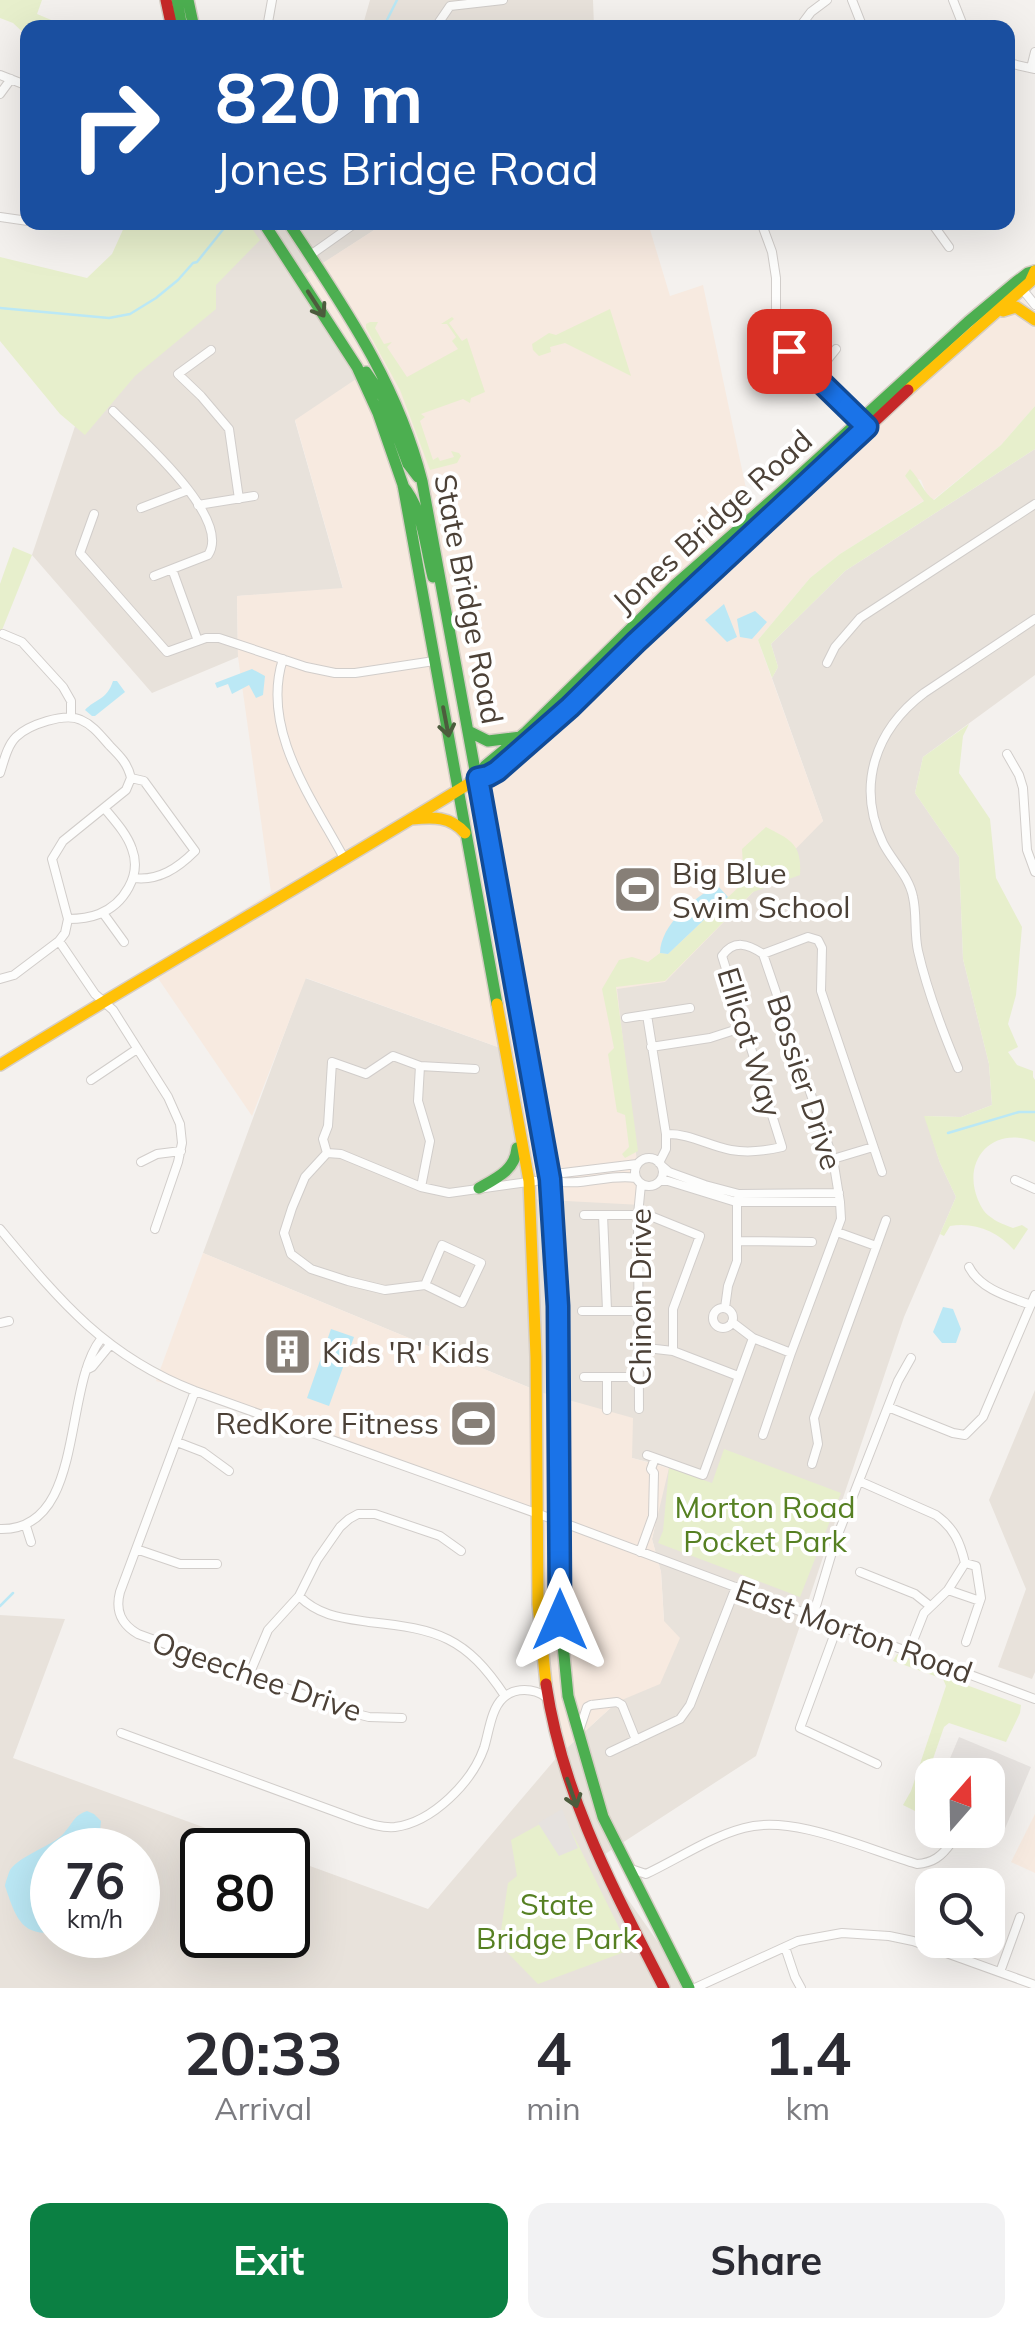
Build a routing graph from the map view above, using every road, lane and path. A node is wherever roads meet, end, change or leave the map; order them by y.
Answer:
1 (502, 0) edge
2 (827, 0) edge
3 (440, 20) edge
4 (806, 20) edge
5 (1035, 52) edge
6 (1033, 68) edge
7 (0, 75) edge
8 (11, 79) junction
9 (20, 83) edge
10 (0, 94) edge
11 (268, 230) edge
12 (293, 230) edge
13 (341, 230) edge
14 (764, 230) edge
15 (937, 230) edge
16 (949, 248) dead end
17 (310, 256) junction
18 (1035, 271) edge
19 (1019, 285) junction
20 (1035, 305) edge
21 (1035, 320) edge
22 (338, 337) junction
23 (836, 349) dead end
24 (211, 350) dead end
25 (949, 353) junction
26 (815, 375) junction
27 (113, 411) dead end
28 (863, 423) junction
29 (422, 481) junction
30 (402, 486) junction
31 (188, 490) junction
32 (254, 496) dead end
33 (239, 499) junction
34 (1035, 504) edge
35 (198, 505) junction
36 (141, 508) dead end
37 (94, 514) dead end
38 (172, 569) junction
39 (154, 576) dead end
40 (1035, 619) edge
41 (449, 620) junction
42 (3, 634) dead end
43 (631, 638) junction
44 (198, 641) junction
45 (283, 659) junction
46 (434, 661) junction
47 (827, 662) dead end
48 (71, 716) junction
49 (470, 732) junction
50 (521, 736) junction
51 (1007, 754) dead end
52 (455, 771) junction
53 (0, 773) edge
54 (131, 778) junction
55 (478, 778) junction
56 (459, 790) junction
57 (1035, 799) edge
58 (1024, 800) junction
59 (105, 809) junction
60 (412, 819) junction
61 (468, 838) junction
62 (345, 860) junction
63 (1035, 872) edge
64 (134, 878) junction
65 (102, 913) junction
66 (68, 920) junction
67 (59, 941) junction
68 (124, 942) dead end
69 (736, 944) joint
70 (763, 954) junction
71 (0, 979) edge
72 (103, 1001) junction
73 (690, 1008) dead end
74 (647, 1015) junction
75 (626, 1018) dead end
76 (744, 1027) junction
77 (652, 1047) junction
78 (137, 1049) junction
79 (0, 1065) edge
80 (420, 1066) junction
81 (958, 1068) dead end
82 (476, 1069) dead end
83 (91, 1080) dead end
84 (513, 1088) junction
85 (666, 1134) junction
86 (873, 1147) junction
87 (181, 1151) junction
88 (328, 1153) junction
89 (833, 1159) junction
90 (141, 1162) dead end
91 (637, 1164) junction
92 (660, 1164) junction
93 (882, 1172) dead end
94 (550, 1179) junction
95 (1015, 1180) dead end
96 (528, 1181) junction
97 (639, 1181) junction
98 (660, 1181) junction
99 (421, 1187) junction
100 (479, 1188) junction
101 (1035, 1189) edge
102 (738, 1198) junction
103 (840, 1198) junction
104 (638, 1214) junction
105 (584, 1215) dead end
106 (604, 1215) junction
107 (886, 1220) dead end
108 (0, 1229) edge
109 (156, 1229) dead end
110 (837, 1232) junction
111 (738, 1241) junction
112 (812, 1242) dead end
113 (876, 1246) junction
114 (969, 1267) dead end
115 (425, 1286) junction
116 (1035, 1295) edge
117 (1031, 1306) junction
118 (726, 1308) junction
119 (607, 1310) junction
120 (638, 1311) junction
121 (582, 1312) dead end
122 (732, 1322) junction
123 (753, 1338) junction
124 (106, 1342) junction
125 (638, 1347) junction
126 (673, 1352) junction
127 (792, 1353) junction
128 (910, 1358) dead end
129 (738, 1376) junction
130 (584, 1377) dead end
131 (608, 1377) junction
132 (638, 1377) junction
133 (196, 1391) junction
134 (888, 1407) junction
135 (639, 1409) dead end
136 (607, 1410) dead end
137 (763, 1435) dead end
138 (177, 1442) junction
139 (812, 1464) dead end
140 (228, 1470) dead end
141 (859, 1481) junction
142 (537, 1514) junction
143 (560, 1522) junction
144 (26, 1526) junction
145 (0, 1530) edge
146 (31, 1542) dead end
147 (136, 1548) junction
148 (461, 1550) dead end
149 (640, 1552) junction
150 (965, 1563) junction
151 (217, 1564) dead end
152 (860, 1572) dead end
153 (736, 1587) junction
154 (948, 1590) junction
155 (299, 1596) junction
156 (538, 1600) junction
157 (980, 1601) junction
158 (930, 1606) junction
159 (814, 1616) junction
160 (838, 1625) junction
161 (966, 1642) dead end
162 (909, 1652) junction
163 (249, 1675) junction
164 (1035, 1687) edge
165 (567, 1688) junction
166 (525, 1689) junction
167 (504, 1696) junction
168 (548, 1698) junction
169 (1033, 1698) edge
170 (591, 1705) junction
171 (402, 1718) dead end
172 (120, 1733) dead end
173 (578, 1738) junction
174 (636, 1740) junction
175 (610, 1752) dead end
176 (877, 1764) dead end
177 (948, 1848) edge
178 (628, 1868) junction
179 (645, 1879) junction
180 (1020, 1917) dead end
181 (786, 1946) junction
182 (670, 1951) junction
183 (1000, 1972) junction
184 (1035, 1985) edge
185 (664, 1988) edge
186 (692, 1988) edge
187 (801, 1988) edge

1 - 3 street
2 - 4 street
5 - 6 street
7 - 8 street
8 - 9 street
8 - 10 street
11 -> 22 main road, State Bridge Road
12 - 17 main road, State Bridge Road
13 - 17 street
14 - 26 street
15 - 16 street
17 - 29 main road, State Bridge Road
18 - 19 main road
19 - 20 street
19 - 25 main road, Jones Bridge Road
19 - 28 main road, Jones Bridge Road
21 - 25 main road
22 - 29 main road
22 - 30 main road, State Bridge Road
23 - 26 street
24 - 33 street
25 - 28 main road, Jones Bridge Road
26 - 28 street
27 - 31 street
28 - 43 main road, Jones Bridge Road
28 - 43 main road, Jones Bridge Road
29 - 41 main road, State Bridge Road
30 - 41 main road
30 - 46 main road, State Bridge Road
31 - 35 street
31 - 36 street
32 - 33 street
33 - 35 street
34 - 47 street
35 - 38 street
37 - 44 street
38 - 39 street
38 - 44 street
40 - 81 street
41 - 49 main road, State Bridge Road
42 - 48 street
43 - 50 main road, Jones Bridge Road
43 - 55 main road, Jones Bridge Road
44 - 45 street
45 - 46 street
45 - 62 street
46 -> 52 main road, State Bridge Road
48 - 53 street
48 - 54 street
49 - 50 main road
49 - 55 main road, State Bridge Road
50 - 55 main road, Jones Bridge Road
51 - 58 street
52 - 55 main road
52 - 56 main road, State Bridge Road
54 - 59 street
54 - 64 street
55 - 56 main road, Jones Bridge Road
55 - 94 main road, State Bridge Road
56 - 60 main road, Jones Bridge Road
56 - 61 main road, State Bridge Road
57 - 58 street
58 - 63 street
59 - 64 street
59 - 66 street
60 - 61 main road
60 - 62 main road, Jones Bridge Road
61 - 84 main road, State Bridge Road
62 - 72 main road, Jones Bridge Road
64 - 65 street
65 - 66 street
65 - 68 street
66 - 67 street
67 - 71 street
67 - 72 street
69 - 70 street, Bossier Drive
69 - 76 street, Ellicot Way
70 - 86 street
70 - 89 street, Bossier Drive
72 - 78 street
72 - 79 main road, Jones Bridge Road
73 - 74 street
74 - 75 street
74 - 77 street
76 - 77 street
76 - 85 street, Ellicot Way
77 - 85 street
78 - 83 street
78 - 87 street
80 - 82 street
80 - 88 street
80 - 99 street
84 - 96 main road, State Bridge Road
84 - 100 main road, State Bridge Road
85 - 92 street
86 - 89 street
86 - 93 street
87 - 90 street
87 - 109 street
88 - 99 street
88 - 115 street
89 - 103 street, Bossier Drive
91 - 92 street
91 - 94 street
91 - 97 street
92 - 98 street
92 - 102 street
94 - 96 street
94 - 97 street
94 - 143 main road, State Bridge Road
95 - 101 street
96 - 100 street
96 - 142 main road, State Bridge Road
97 - 98 street
97 - 104 street, Chinon Drive
98 - 102 street
99 - 100 street
102 - 103 street
102 - 111 street
103 - 110 street, Bossier Drive
104 - 106 street
104 - 120 street, Chinon Drive
104 - 126 street
105 - 106 street
106 - 119 street
107 - 113 street
108 - 124 street, East Morton Road
110 - 113 street
110 - 127 street, Bossier Drive
111 - 112 street
111 - 118 street
113 - 139 street
114 - 117 street
115 - 115 street
116 - 117 street
117 - 134 street
118 - 122 street
118 - 122 street
119 - 120 street
119 - 121 street
120 - 125 street, Chinon Drive
122 - 123 street
123 - 127 street
123 - 129 street
124 - 133 street, East Morton Road
124 - 144 street
125 - 126 street
125 - 132 street, Chinon Drive
126 - 129 street
127 - 137 street, Bossier Drive
128 - 134 street
129 - 149 street
130 - 131 street
131 - 132 street
131 - 136 street
132 - 135 street, Chinon Drive
133 - 138 street, Ogeechee Drive
133 - 142 street, East Morton Road
134 - 141 street
138 - 140 street
138 - 147 street, Ogeechee Drive
141 - 150 street
141 - 159 street
142 - 143 street, East Morton Road
142 - 156 main road, State Bridge Road
143 - 149 street, East Morton Road
143 - 165 main road, State Bridge Road
144 - 145 street
144 - 146 street
147 - 151 street
147 - 163 street, Ogeechee Drive
148 - 155 street
149 - 153 street, East Morton Road
150 - 154 street
150 - 157 street
152 - 158 street
153 - 159 street, East Morton Road
153 - 174 street
154 - 157 street
154 - 158 street
155 - 163 street
155 - 167 street
156 - 166 street, State Bridge Road
156 - 168 main road, State Bridge Road
157 - 161 street
158 - 162 street
159 - 160 street, East Morton Road
160 - 162 street, East Morton Road
160 - 176 street
162 - 169 street, East Morton Road
163 - 171 street, Ogeechee Drive
164 - 169 street
165 - 170 street
165 - 173 main road, State Bridge Road
166 - 167 street
166 - 168 street
167 - 172 street
168 -> 185 main road, State Bridge Road
170 - 173 street
170 - 174 street
173 - 178 main road, State Bridge Road
174 - 175 street
177 - 179 street
178 - 179 street
178 - 182 main road, State Bridge Road
179 - 182 main road, State Bridge Road
180 - 183 street
181 - 183 street
181 - 186 street
181 - 187 street
182 - 186 main road, State Bridge Road
183 - 184 street

